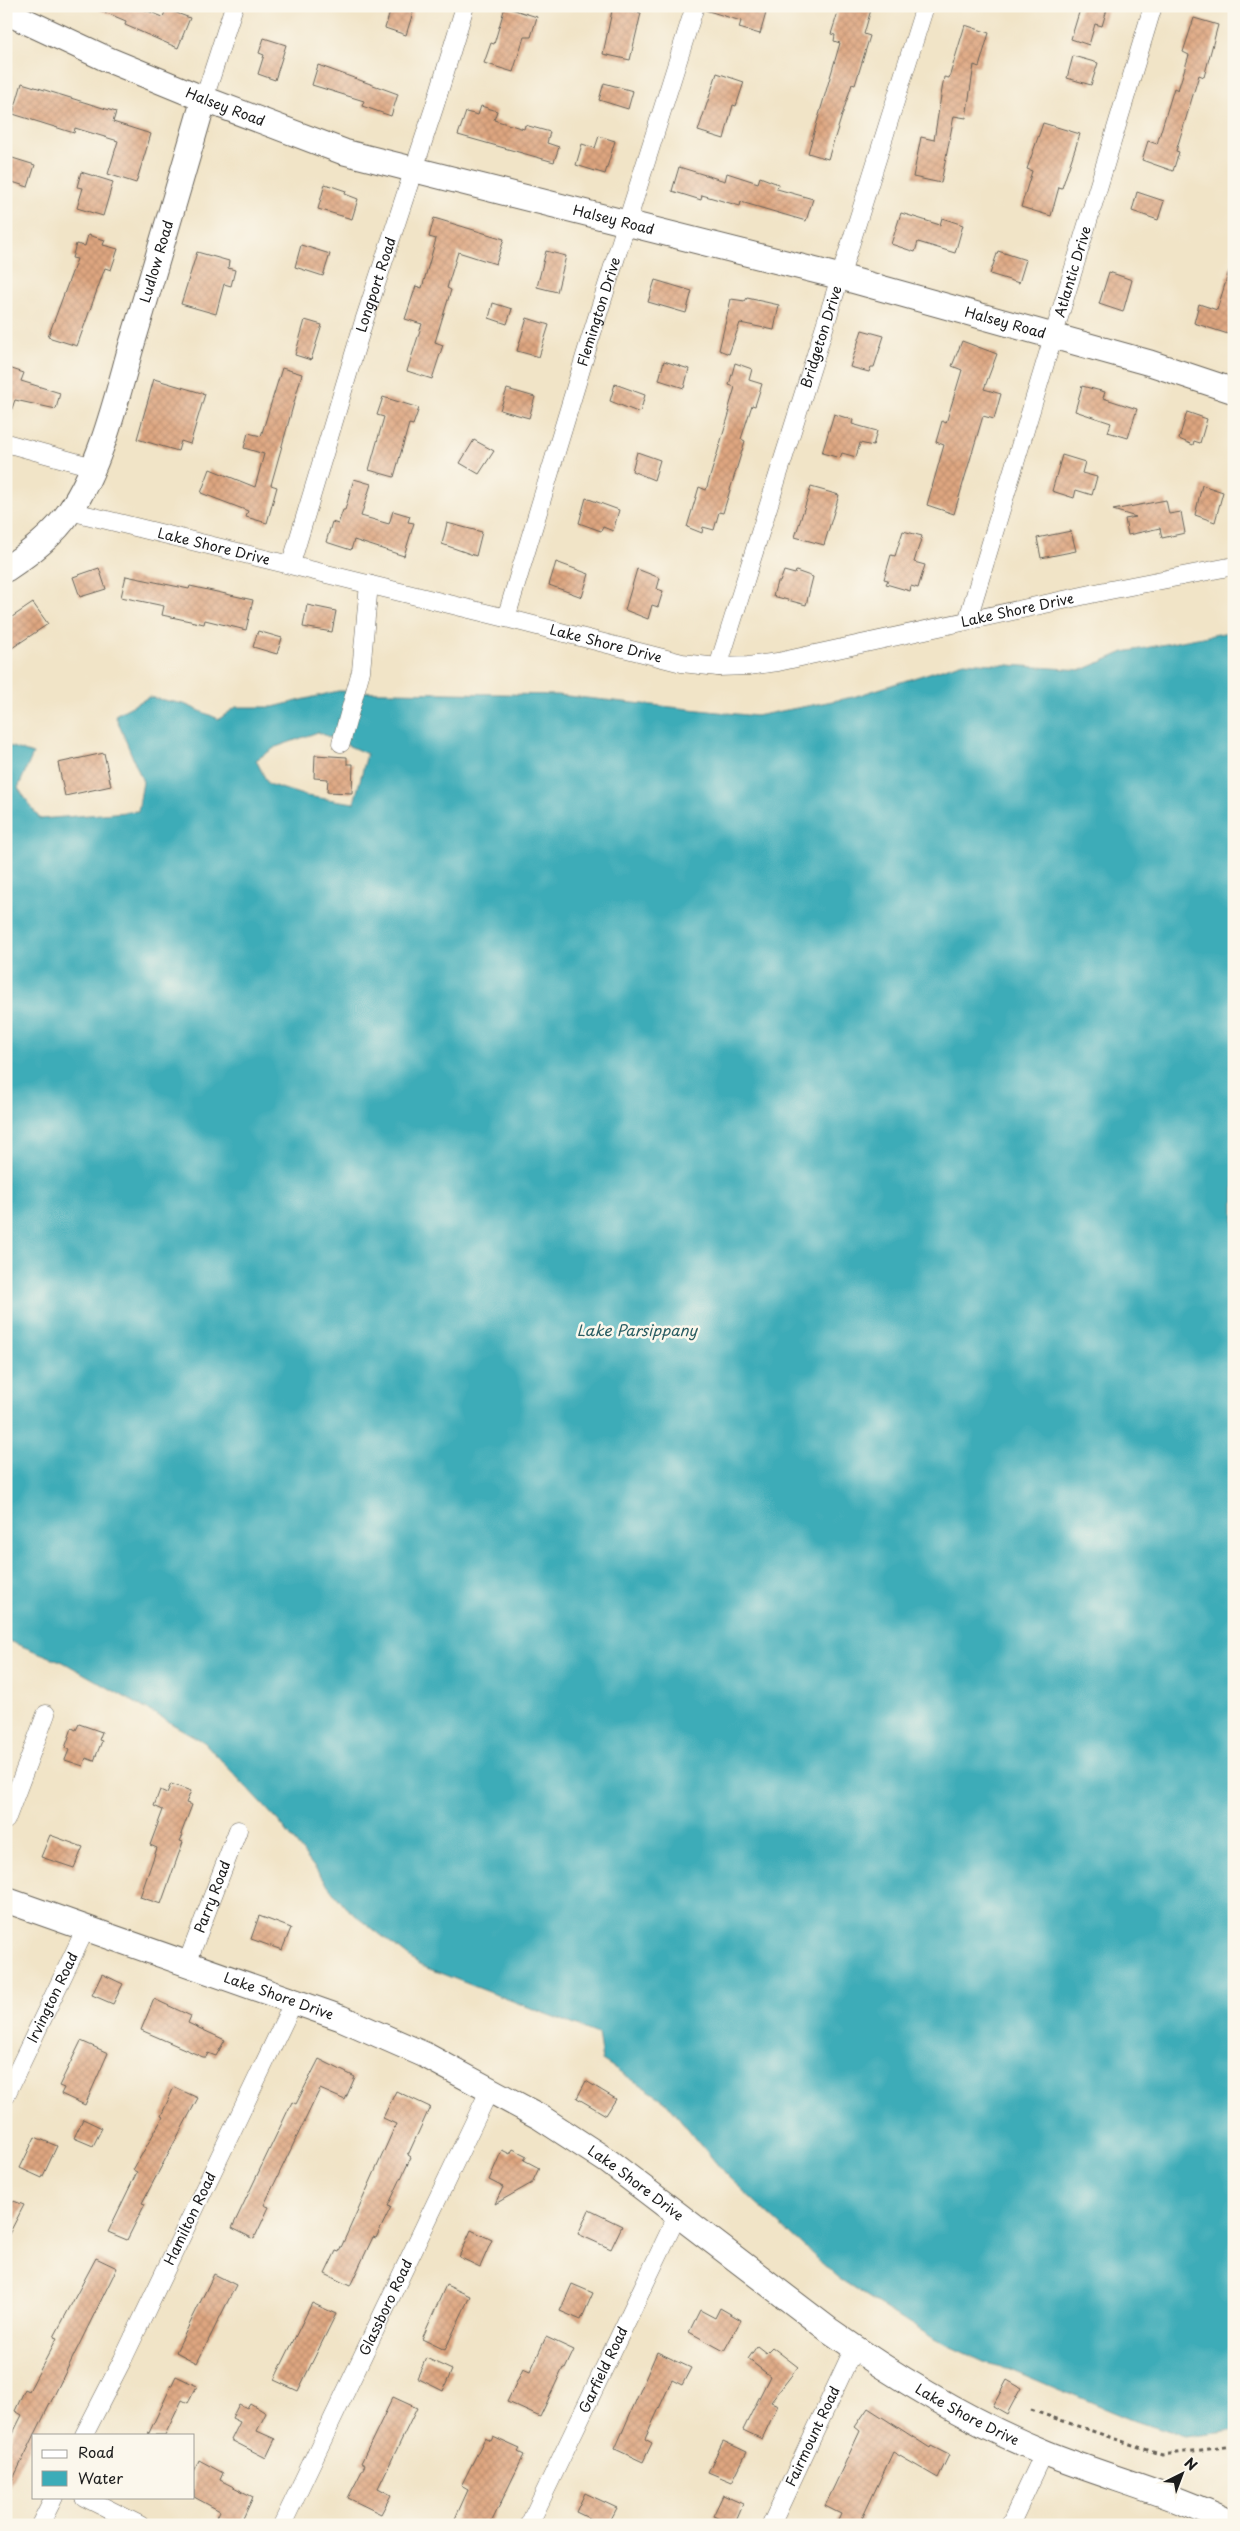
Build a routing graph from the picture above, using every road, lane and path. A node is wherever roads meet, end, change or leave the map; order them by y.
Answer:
1 (234, 6) edge
2 (466, 6) edge
3 (695, 6) edge
4 (925, 6) edge
5 (1153, 6) edge
6 (6, 12) edge
7 (204, 99) junction
8 (414, 170) junction
9 (626, 224) junction
10 (840, 277) junction
11 (1053, 336) junction
12 (1234, 390) edge
13 (6, 443) edge
14 (93, 467) junction
15 (70, 511) junction
16 (291, 564) junction
17 (1234, 566) edge
18 (6, 569) edge
19 (369, 584) junction
20 (506, 618) junction
21 (967, 622) junction
22 (718, 667) junction
23 (341, 742) dead end
24 (46, 1714) dead end
25 (6, 1820) edge
26 (238, 1830) dead end
27 (6, 1900) edge
28 (86, 1928) junction
29 (187, 1963) junction
30 (294, 2001) junction
31 (490, 2089) junction
32 (6, 2095) edge
33 (678, 2214) junction
34 (854, 2348) junction
35 (1031, 2410) dead end
36 (85, 2434) edge
37 (1234, 2446) edge
38 (1044, 2452) junction
39 (54, 2498) edge
40 (86, 2498) edge
41 (40, 2525) edge
42 (140, 2525) edge
43 (282, 2525) edge
44 (529, 2525) edge
45 (771, 2525) edge
46 (1010, 2525) edge
47 (1234, 2525) edge

1 - 7 street, Ludlow Road
2 - 8 street, Longport Road
3 - 9 street, Flemington Drive
4 - 10 street, Bridgeton Drive
5 - 11 street, Atlantic Drive
6 - 7 street, Halsey Road
7 - 8 street, Halsey Road
7 - 14 street, Ludlow Road
8 - 9 street, Halsey Road
8 - 16 street, Longport Road
9 - 10 street, Halsey Road
9 - 20 street, Flemington Drive
10 - 11 street, Halsey Road
10 - 22 street, Bridgeton Drive
11 - 12 street, Halsey Road
11 - 21 street, Atlantic Drive
13 - 14 street
14 - 15 street, Ludlow Road
15 - 16 street, Lake Shore Drive
15 - 18 street
16 - 19 street, Lake Shore Drive
17 - 21 street, Lake Shore Drive
19 - 20 street, Lake Shore Drive
19 - 23 street
20 - 22 street, Lake Shore Drive
21 - 22 street, Lake Shore Drive
24 - 25 street
26 - 29 street, Parry Road
27 - 28 street, Lake Shore Drive
28 - 29 street, Lake Shore Drive
28 - 32 street, Irvington Road
29 - 30 street, Lake Shore Drive
30 - 31 street, Lake Shore Drive
30 - 36 street, Hamilton Road
31 - 33 street, Lake Shore Drive
31 - 43 street, Glassboro Road
33 - 34 street, Lake Shore Drive
33 - 44 street, Garfield Road
34 - 38 street, Lake Shore Drive
34 - 45 street, Fairmount Road
35 - 37 path
38 - 46 street
38 - 47 street, Lake Shore Drive
39 - 41 street
40 - 42 street

